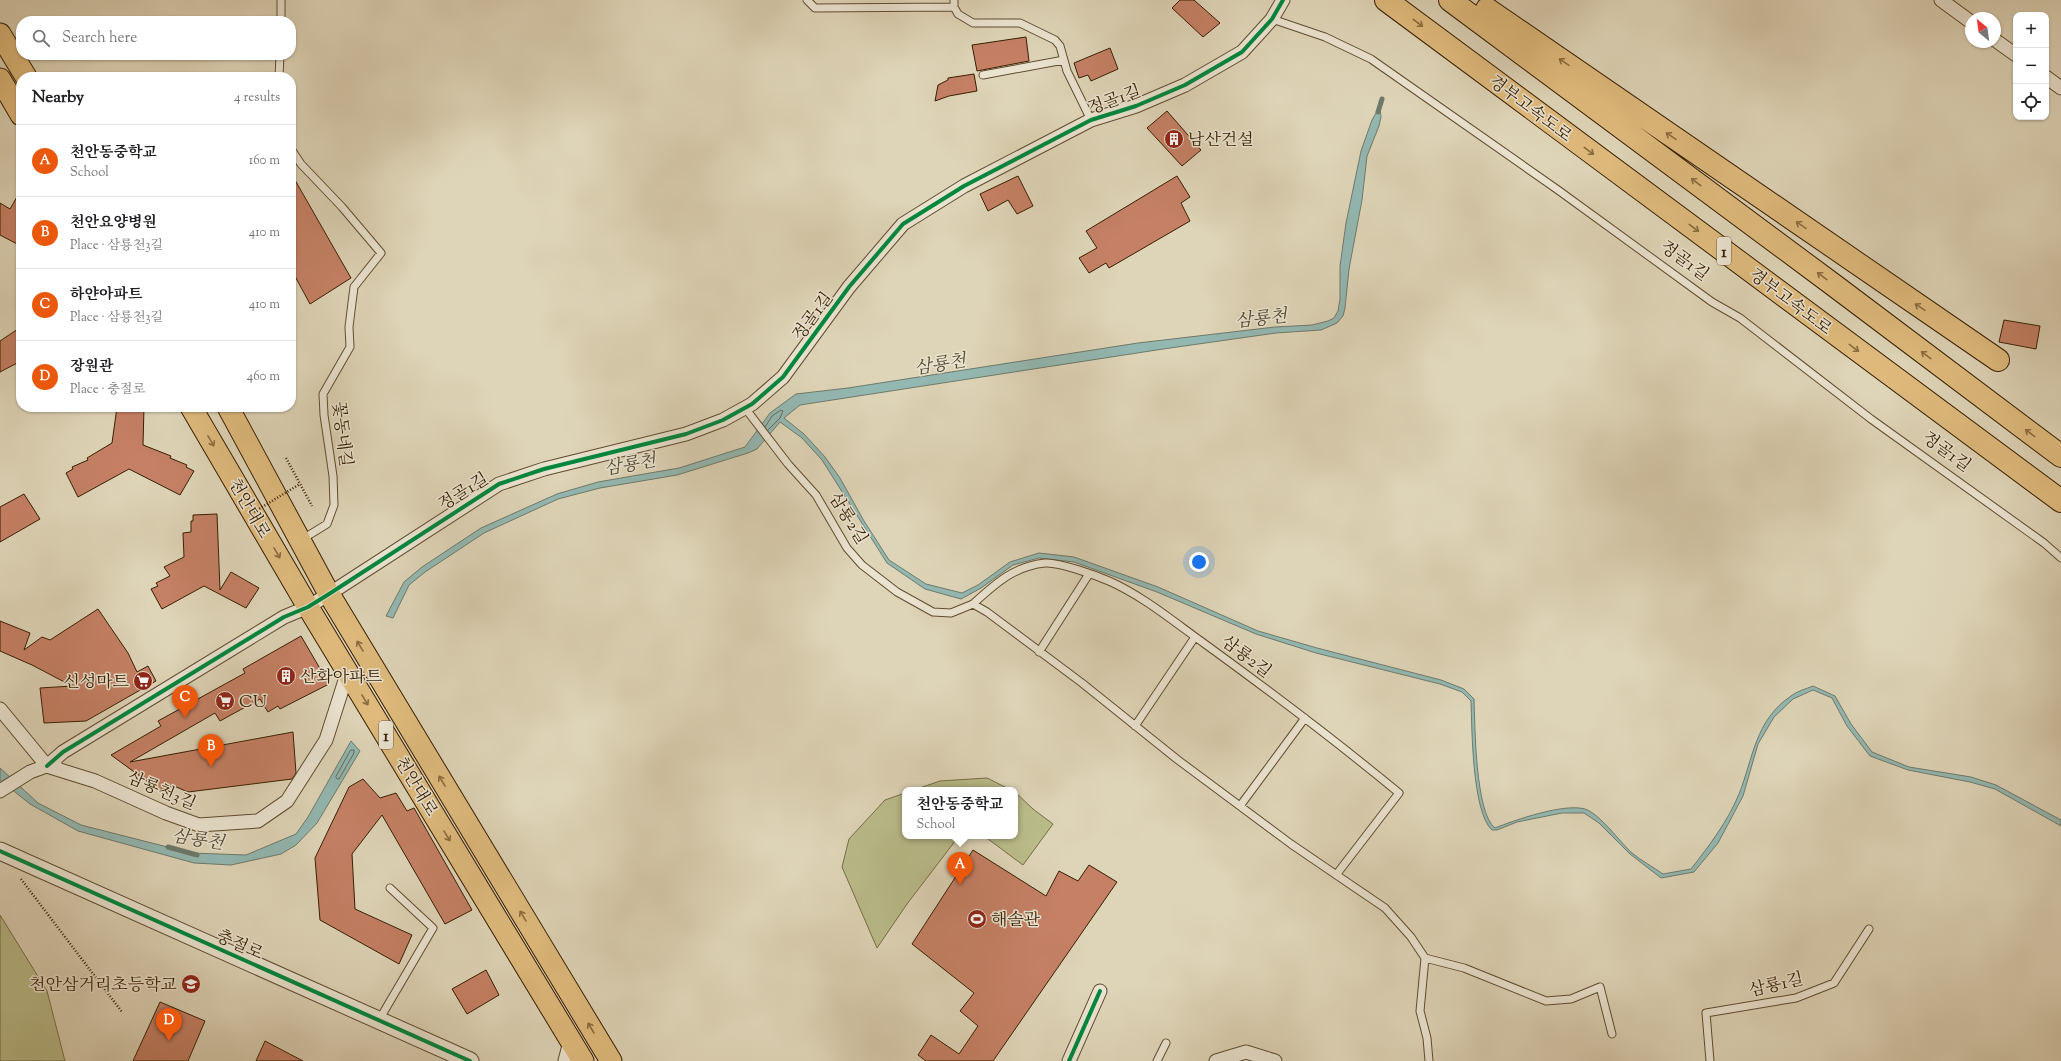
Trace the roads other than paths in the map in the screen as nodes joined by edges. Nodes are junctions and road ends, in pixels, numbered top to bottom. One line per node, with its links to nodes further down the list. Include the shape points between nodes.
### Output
1 (281, 0): 9 (lane)
2 (807, 0): 8 (lane, 정골1길, via 815,8)
3 (1283, 0): 11 (street, 정골1길)
4 (1386, 0): 31 (highway, 경부고속도로 / 1, one-way to 31)
5 (1450, 0): 30 (highway, 1, one-way to 5)
6 (1474, 0): 26 (highway, one-way to 6)
7 (1941, 0): 10 (street)
8 (954, 4): 16 (lane, 정골1길, via 958,14 973,23 1020,23 1044,33 1056,40)
9 (281, 16)
10 (1965, 18)
11 (1272, 19): 24 (street, 정골1길, via 1242,52 1185,85 1136,106); 33 (lane, 정골1길, via 1325,37 1371,59 1712,302 1740,318 1871,419 2044,543)
12 (0, 34): 17 (main road)
13 (2001, 44): 14 (street)
14 (2013, 53)
15 (280, 60): 18 (lane)
16 (1064, 60): 19 (lane); 24 (lane, 정골1길)
17 (23, 72)
18 (279, 72)
19 (983, 76)
20 (0, 79): 23 (main road)
21 (2049, 79): 22 (street)
22 (2061, 88)
23 (16, 106)
24 (1091, 120): 27 (street, 정골1길, via 964,186 903,224 849,287 784,377)
25 (296, 156): 32 (lane, 꽃동네길, via 381,253 354,288 349,327 350,347 323,394 334,504 327,524)
26 (1998, 360)
27 (746, 408): 35 (street, 정골1길, via 686,434 544,469 499,484); 36 (lane, 삼룡2길, via 788,464 816,495 847,548 862,565 897,592 933,612 951,613)
28 (194, 412): 37 (main road, 천안대로 / 1, one-way to 37)
29 (231, 412): 32 (main road, 천안대로 / 1)
30 (2061, 456)
31 (2061, 501)
32 (300, 542): 35 (main road, 천안대로 / 1)
33 (2061, 558)
34 (1089, 574): 36 (lane, 삼룡2길, via 1047,563 1022,567 997,583); 38 (lane, 삼룡2길, via 1109,581 1149,604); 39 (lane)
35 (329, 594): 37 (street, 정골1길); 59 (main road, 천안대로 / 1, one-way to 35)
36 (973, 604): 39 (lane)
37 (308, 607): 40 (main road, 천안대로 / 1); 44 (street, 정골1길, via 290,622 172,695 69,756)
38 (1195, 637): 42 (lane, 삼룡2길); 43 (lane)
39 (1039, 652): 43 (lane)
40 (348, 672): 44 (street, 삼룡천3길, via 326,740 287,801 258,821 199,825 95,781); 56 (main road, 천안대로 / 1, one-way to 56)
41 (0, 709): 44 (street)
42 (1305, 718): 46 (lane); 48 (lane, 삼룡2길, via 1399,793)
43 (1135, 726): 46 (lane)
44 (47, 766): 45 (street, 정골1길, via 30,772)
45 (0, 791)
46 (1240, 806): 48 (lane)
47 (0, 851): 53 (street, 충절로)
48 (1336, 875): 51 (lane, via 1385,908 1411,937)
49 (390, 888): 53 (lane, via 433,928)
50 (1869, 929): 65 (lane, 삼룡1길, via 1834,983 1796,998 1706,1013)
51 (1425, 958): 54 (lane, via 1464,968 1546,1001 1571,999 1600,987); 64 (lane, via 1420,1011 1427,1038)
52 (1100, 991): 60 (street)
53 (378, 1020): 57 (street, 충절로)
54 (1612, 1034)
55 (1166, 1043): 61 (lane)
56 (570, 1052): 58 (main road, 천안대로 / 1)
57 (470, 1061)
58 (583, 1061)
59 (611, 1061)
60 (1069, 1061)
61 (1156, 1061)
62 (1216, 1061): 63 (street, via 1246,1052)
63 (1275, 1061)
64 (1429, 1061)
65 (1710, 1061)

